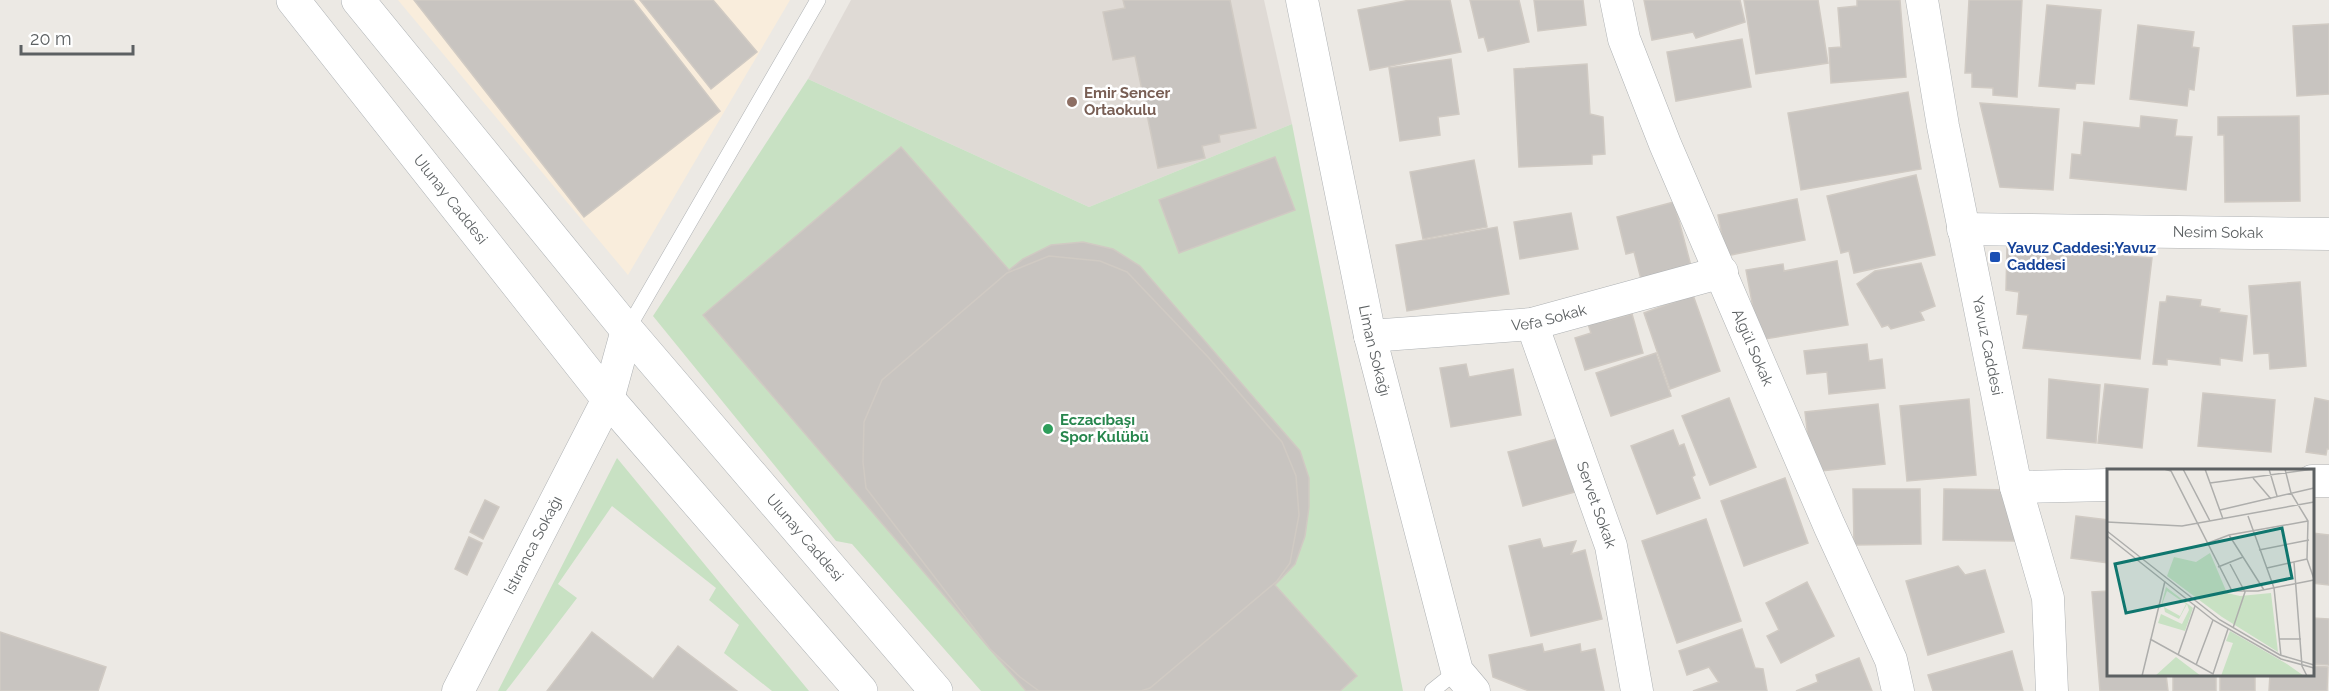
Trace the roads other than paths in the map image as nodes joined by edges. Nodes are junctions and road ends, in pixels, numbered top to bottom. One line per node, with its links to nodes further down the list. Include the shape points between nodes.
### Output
1 (293, 0): 13 (street, Ulunay Caddesi)
2 (358, 0): 11 (street, Ulunay Caddesi)
3 (818, 0): 11 (lane)
4 (1302, 0): 12 (street, Liman Sokağı)
5 (1616, 0): 9 (street, Algül Sokak, via 1636,71)
6 (1922, 0): 7 (street, Yavuz Caddesi)
7 (1963, 229): 8 (street, Nesim Sokak); 15 (street, Yavuz Caddesi)
8 (2329, 234)
9 (1722, 272): 10 (street, Vefa Sokak); 22 (street, Algül Sokak, via 1891,660)
10 (1532, 324): 12 (street, Vefa Sokak); 21 (street, Servet Sokak, via 1611,546)
11 (627, 330): 13 (street); 19 (street, Ulunay Caddesi)
12 (1370, 336): 16 (street, Liman Sokağı)
13 (608, 399): 17 (street, Istıranca Sokağı); 18 (street, Ulunay Caddesi)
14 (2107, 485): 15 (street)
15 (2016, 487): 23 (street, Yavuz Caddesi, via 2048,598)
16 (1466, 681): 20 (lane)
17 (458, 691)
18 (861, 691)
19 (936, 691)
20 (1432, 691)
21 (1637, 691)
22 (1898, 691)
23 (2052, 691)

